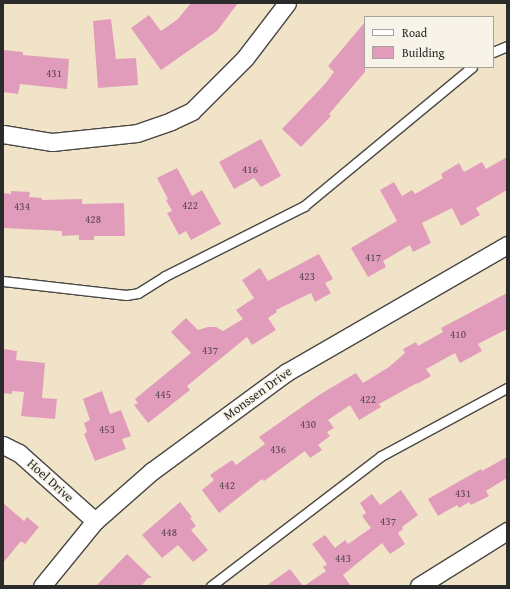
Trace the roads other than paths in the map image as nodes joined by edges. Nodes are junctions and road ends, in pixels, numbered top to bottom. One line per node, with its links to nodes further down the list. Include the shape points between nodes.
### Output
1 (287, 3): 5 (street, via 245,58 192,111 171,121 137,133 52,142)
2 (507, 46): 3 (lane)
3 (494, 52)
4 (471, 68): 7 (lane, via 304,206 165,276 138,293 126,295)
5 (3, 134)
6 (507, 245): 10 (street, Monssen Drive, via 287,372 152,471)
7 (3, 282)
8 (507, 388): 13 (lane, via 381,456)
9 (3, 445): 10 (street, Hoel Drive, via 19,453)
10 (95, 521): 12 (street, Monssen Drive)
11 (507, 531): 14 (street)
12 (42, 586)
13 (211, 586)
14 (419, 586)

